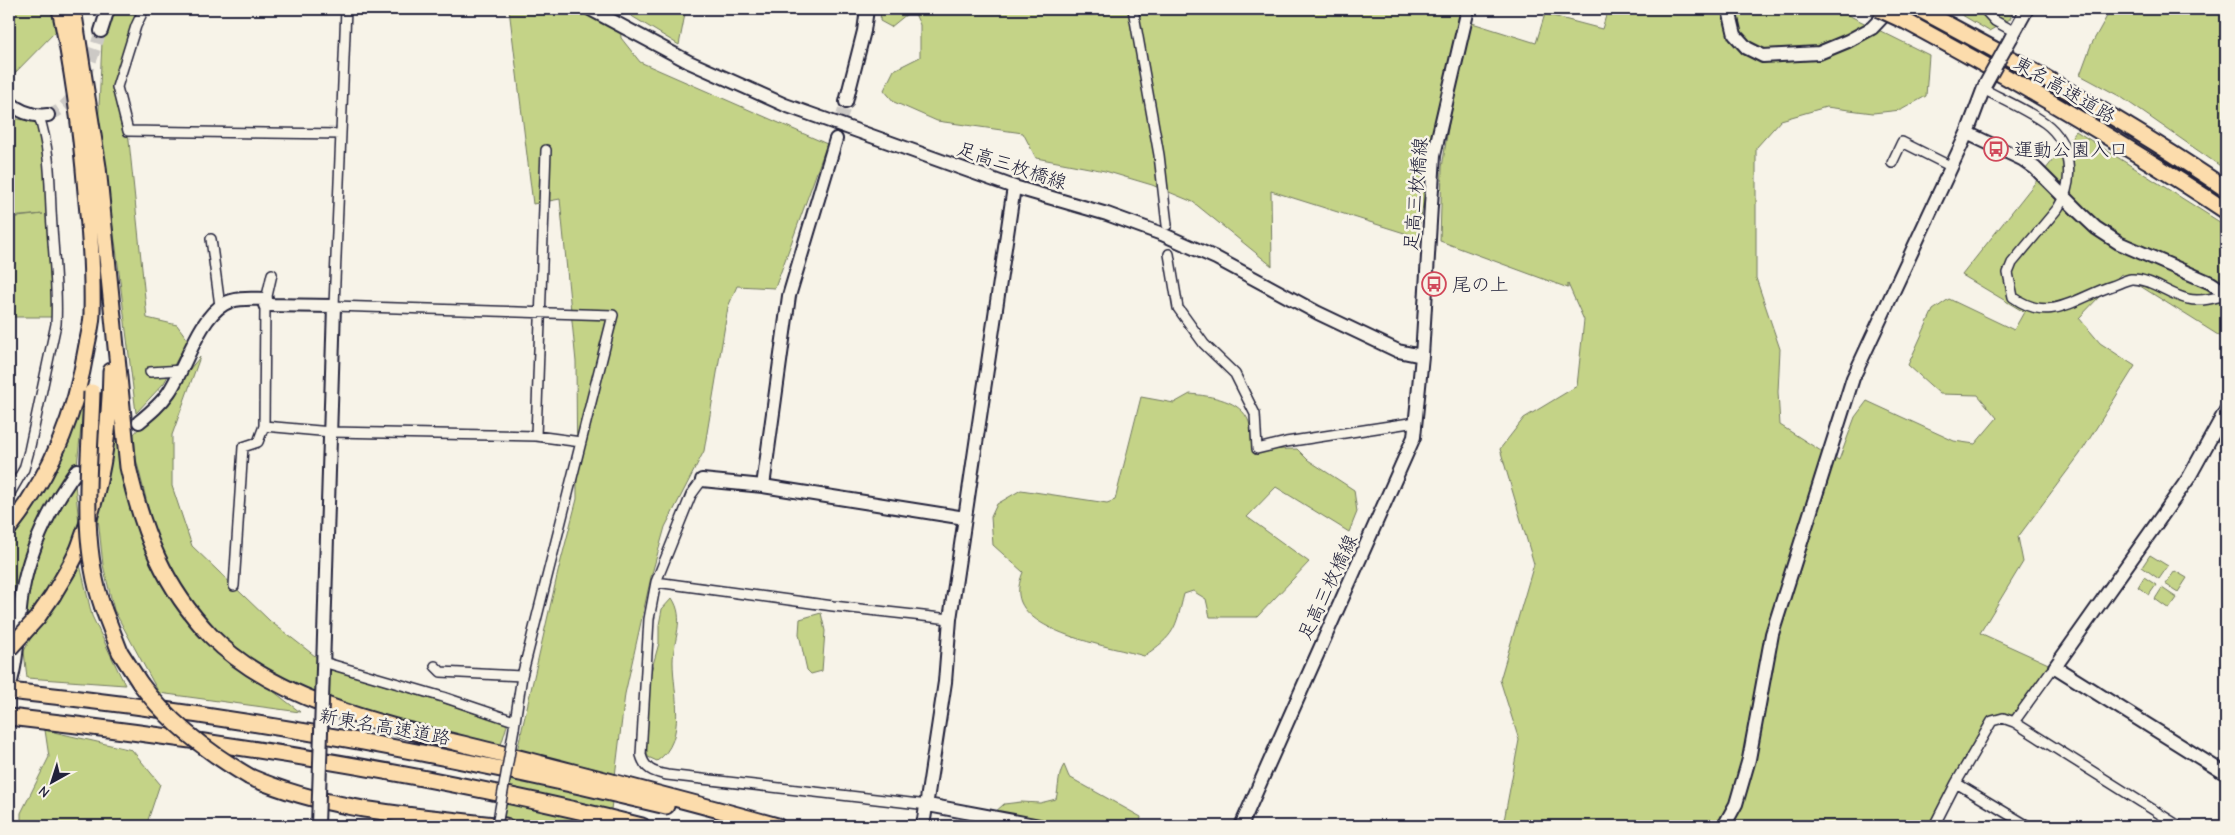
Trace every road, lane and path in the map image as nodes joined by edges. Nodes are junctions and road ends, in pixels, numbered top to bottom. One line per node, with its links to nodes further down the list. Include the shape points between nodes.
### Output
1 (60, 9): 45 (highway, via 75,96 90,237 92,315)
2 (73, 9): 40 (highway, via 98,167)
3 (108, 9): 16 (street)
4 (144, 9): 23 (street, via 117,87 128,130)
5 (346, 9): 23 (street)
6 (590, 9): 28 (street, 足高三枚橋線, via 689,62 785,105)
7 (867, 9): 20 (street)
8 (1133, 9): 32 (street, via 1159,155)
9 (1468, 9): 42 (street, 足高三枚橋線, via 1434,155)
10 (1732, 9): 12 (street, via 1730,14 1735,35 1747,48 1763,56 1818,53 1872,28)
11 (1879, 9): 31 (highway, 東名高速道路, bridge, via 2042,98 2186,184)
12 (1890, 9)
13 (1919, 9): 29 (highway, 東名高速道路, via 2116,119)
14 (1984, 9): 17 (street)
15 (2027, 9): 17 (street)
16 (101, 30)
17 (2013, 35): 18 (street, bridge)
18 (1984, 87): 22 (street); 30 (street, via 2046,124 2056,134 2067,158 2070,176)
19 (9, 102): 21 (street, via 18,110)
20 (846, 102)
21 (44, 115): 56 (street, via 50,156 56,324 29,452 24,469)
22 (1967, 133): 27 (street); 30 (street, via 2022,159)
23 (341, 134): 39 (street)
24 (836, 139): 55 (street, via 789,296)
25 (546, 150): 41 (street)
26 (1892, 163): 27 (street, via 1902,142)
27 (1952, 167): 83 (street, via 1853,378 1772,634 1749,759 1736,804)
28 (1014, 187): 42 (street, 足高三枚橋線, via 1162,234 1398,351); 57 (street)
29 (2226, 189)
30 (2065, 198): 36 (street, via 2096,228 2119,243 2211,283); 36 (street, via 2047,224 2018,254 2008,273 2014,296 2027,307 2042,310 2061,307 2092,292 2130,280 2152,284 2190,300)
31 (2226, 212)
32 (1167, 225)
33 (211, 239): 38 (street)
34 (1169, 254): 48 (street, via 1178,308 1191,329 1235,374 1255,414 1257,449)
35 (272, 274): 37 (street)
36 (2226, 294)
37 (265, 305): 38 (street, via 266,300 245,299); 39 (street); 49 (street)
38 (220, 306): 43 (street, via 205,324)
39 (334, 306): 41 (street); 50 (street)
40 (111, 310): 62 (highway, bridge, via 111,392 101,471 80,546 53,595); 79 (highway, via 128,467 147,538 174,589 212,637 231,653 256,672 336,709)
41 (540, 314): 51 (street); 52 (street, via 613,315)
42 (1422, 356): 48 (street, 足高三枚橋線)
43 (182, 370): 44 (street); 47 (street, via 169,392)
44 (150, 372)
45 (86, 391): 58 (highway, via 49,465); 76 (highway, bridge, via 88,519 95,580 120,652 150,697 194,740 220,760 280,790 343,806)
46 (2226, 410): 65 (street, via 2188,479)
47 (139, 422)
48 (1416, 422): 82 (street, 足高三枚橋線, via 1406,458)
49 (264, 426): 50 (street); 60 (street, via 258,442 243,447)
50 (331, 432): 51 (street); 63 (street)
51 (536, 436): 52 (street)
52 (581, 442): 66 (street)
53 (76, 470): 67 (street, via 54,504 27,569)
54 (702, 480): 55 (street); 59 (street, via 691,495)
55 (763, 486): 57 (street)
56 (9, 495)
57 (965, 518): 61 (street)
58 (9, 528)
59 (656, 582): 61 (street); 73 (street, via 648,619 641,754 644,764 652,772)
60 (234, 586)
61 (950, 619): 73 (street)
62 (9, 649)
63 (323, 666): 70 (street, via 443,697); 74 (street, bridge)
64 (435, 666): 66 (street, via 441,672)
65 (2056, 668): 69 (street); 71 (street)
66 (522, 676): 70 (street)
67 (9, 689): 78 (highway, 新東名高速道路, via 404,748)
68 (9, 717): 77 (highway, via 233,746 422,778)
69 (2014, 722): 72 (street, via 2003,718 1992,721); 86 (street)
70 (514, 725): 75 (street, bridge)
71 (2226, 774)
72 (1956, 783): 84 (street); 85 (street)
73 (928, 805): 80 (street); 81 (street)
74 (318, 826)
75 (498, 826)
76 (505, 826)
77 (642, 826)
78 (750, 826)
79 (777, 826)
80 (923, 826)
81 (1040, 826)
82 (1241, 826)
83 (1724, 826)
84 (1934, 826)
85 (2028, 826)
86 (2178, 826)

